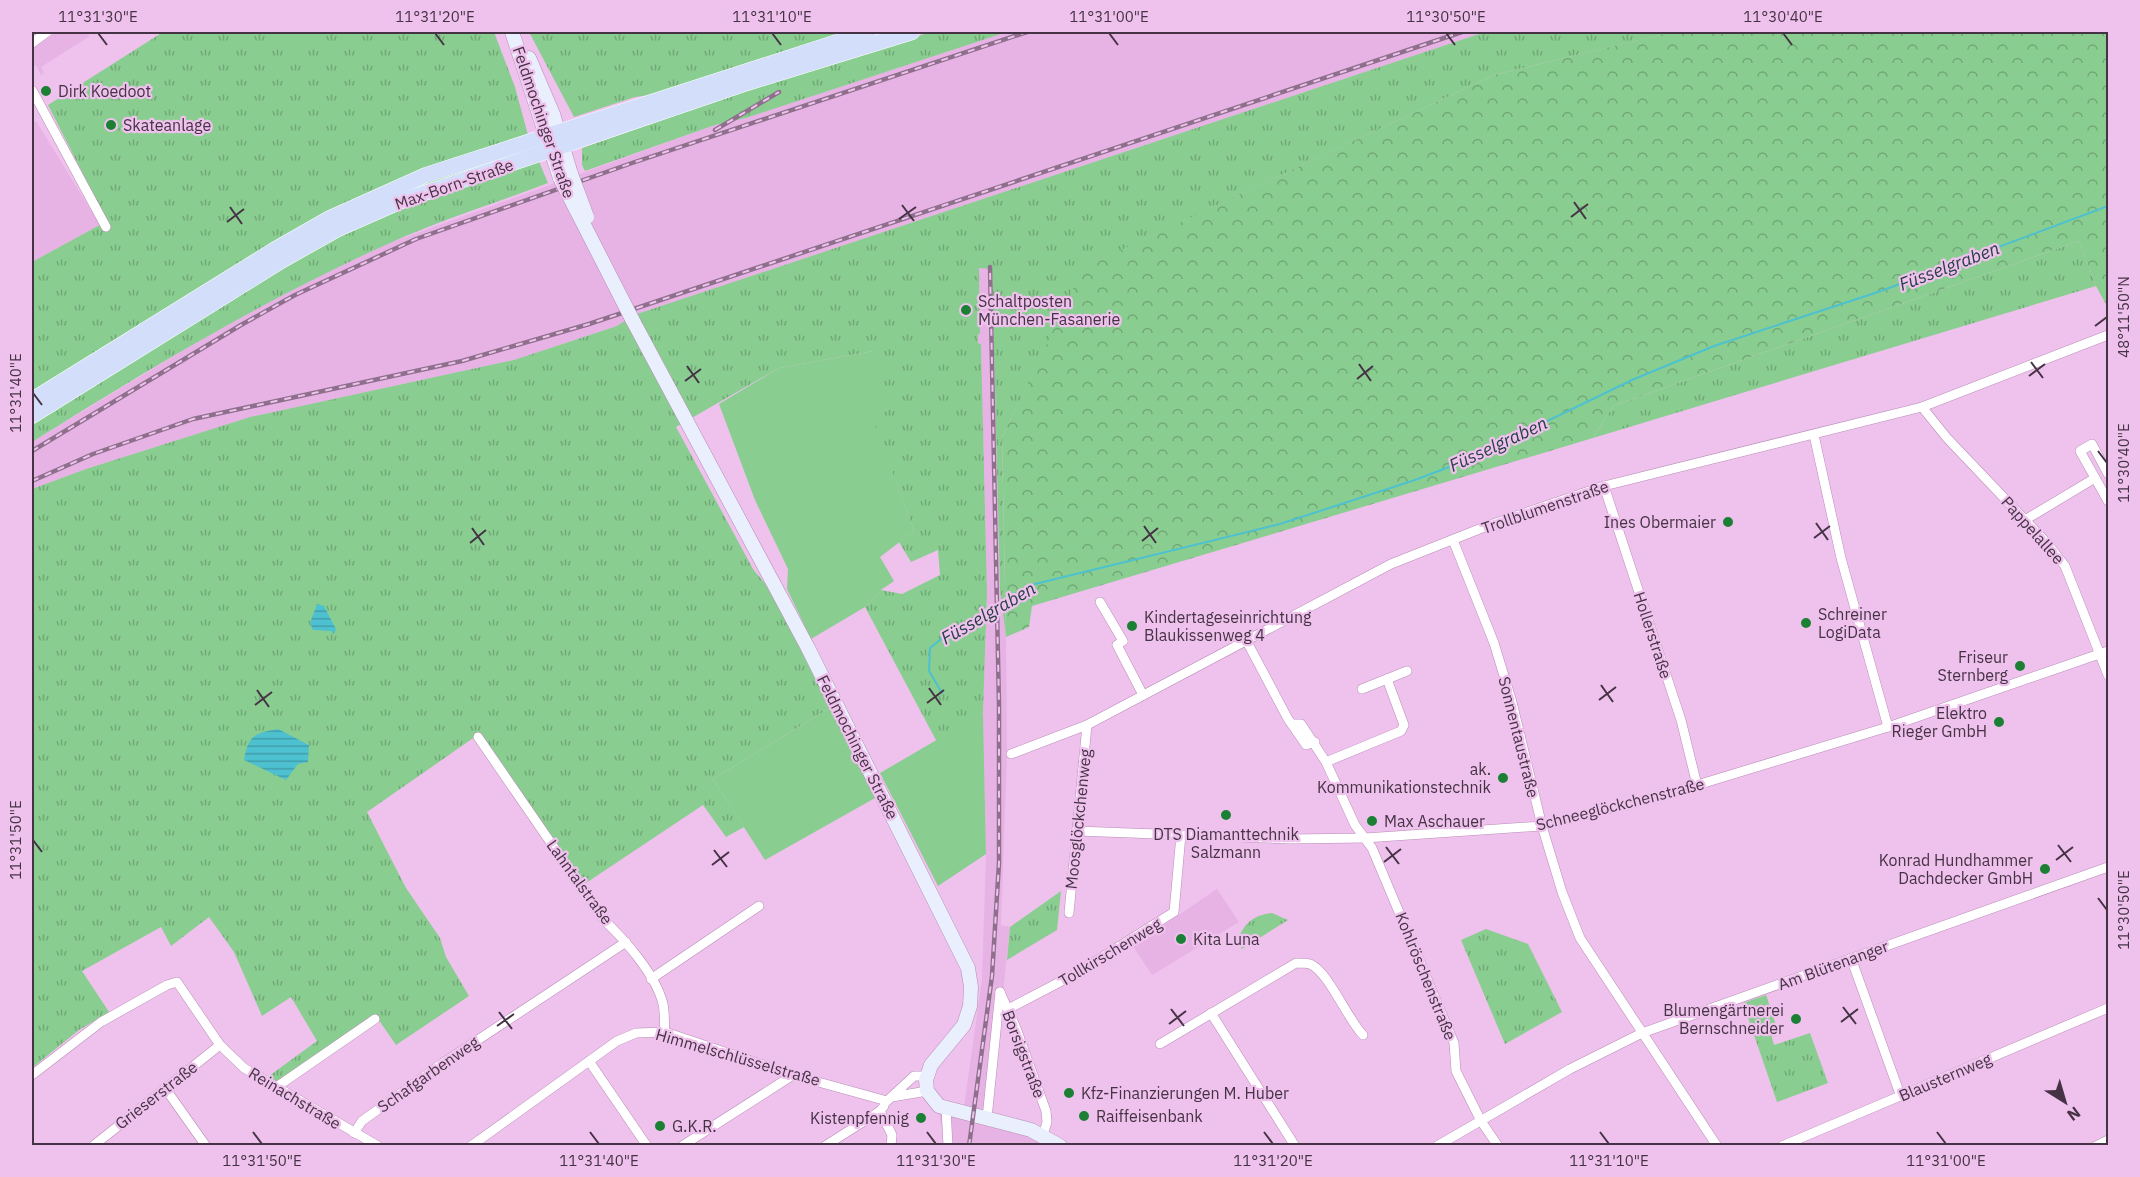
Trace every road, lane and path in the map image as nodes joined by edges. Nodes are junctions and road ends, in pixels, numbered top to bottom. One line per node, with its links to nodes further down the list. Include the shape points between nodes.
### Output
1 (47, 32): 5 (street)
2 (513, 32): 8 (main road, Feldmochinger Straße)
3 (868, 32): 8 (main road, Max-Born-Straße)
4 (912, 32): 9 (main road, Max-Born-Straße, via 747,83)
5 (32, 43)
6 (32, 90): 7 (street)
7 (35, 107): 10 (street)
8 (552, 133): 9 (main road, Feldmochinger Straße); 12 (main road, Max-Born-Straße, via 426,176 330,218)
9 (557, 149): 14 (main road, Max-Born-Straße, via 404,200 336,230); 58 (main road, Feldmochinger Straße, bridge, via 610,276 808,648 968,968 970,1006 964,1025 932,1063)
10 (106, 227)
11 (2109, 335): 13 (street, Trollblumenstraße)
12 (32, 400)
13 (1922, 406): 15 (street, Trollblumenstraße); 20 (street, Pappelallee)
14 (32, 416)
15 (1814, 435): 18 (street, Trollblumenstraße); 31 (street, via 1841,558)
16 (2109, 474): 17 (street, via 2092,444 2080,451)
17 (2095, 478): 19 (street); 20 (street)
18 (1604, 486): 21 (street, Trollblumenstraße); 35 (street, Hollerstraße, via 1681,720)
19 (2109, 501)
20 (2025, 520): 24 (street, Pappelallee, via 2065,566)
21 (1453, 540): 23 (street, Trollblumenstraße, via 1391,564); 36 (street, Sonnentaustraße, via 1494,643)
22 (1100, 602): 29 (street, via 1123,641 1117,645)
23 (1246, 640): 29 (street, Trollblumenstraße); 34 (street, Kohlröschenstraße, via 1292,724 1301,724)
24 (2105, 652): 26 (street, Pappelallee); 31 (street, Schneeglöckchenstraße)
25 (1407, 671): 27 (street)
26 (2109, 675)
27 (1387, 679): 28 (street); 34 (street, via 1404,725 1401,731)
28 (1362, 689)
29 (1143, 695): 30 (street, Trollblumenstraße)
30 (1088, 725): 33 (street, Trollblumenstraße); 37 (street, Moosglöckchenweg)
31 (1888, 727): 35 (street, Schneeglöckchenstraße)
32 (478, 737): 43 (street, Lahntalstraße, via 604,920)
33 (1011, 754)
34 (1326, 762): 39 (street, Kohlröschenstraße)
35 (1697, 785): 36 (street, Schneeglöckchenstraße)
36 (1542, 826): 39 (street, Schneeglöckchenstraße); 51 (street, Sonnentaustraße, via 1580,939)
37 (1076, 831): 38 (street, Schneeglöckchenstraße); 42 (street, Moosglöckchenweg)
38 (1181, 835): 39 (street, Schneeglöckchenstraße); 47 (street, Tollkirschenweg, via 1174,912 1075,974)
39 (1365, 838): 67 (street, Kohlröschenstraße, via 1428,979 1454,1043 1456,1071)
40 (2109, 867): 44 (street, Am Blütenanger)
41 (759, 906): 45 (street)
42 (1068, 913)
43 (626, 942): 45 (street, Lahntalstraße); 68 (street, Schafgarbenweg, via 443,1063 362,1121)
44 (1851, 958): 51 (street, Am Blütenanger); 62 (street)
45 (651, 979): 50 (street, Lahntalstraße, via 664,1006)
46 (2109, 1008): 62 (street, Blausternweg)
47 (1008, 1009): 66 (street, Borsigstraße, via 1000,992); 69 (street, Borsigstraße, via 1047,1116)
48 (1210, 1013): 52 (street, via 1296,963 1311,964); 53 (street); 81 (street)
49 (375, 1019): 60 (street)
50 (665, 1032): 55 (street, Himmelschlüsselstraße, via 636,1033); 57 (street, Himmelschlüsselstraße)
51 (1642, 1033): 67 (street, Am Blütenanger); 84 (street, Sonnentaustraße)
52 (1363, 1035)
53 (1160, 1044)
54 (220, 1045): 56 (street, Reinachstraße, via 177,982 101,1022); 59 (street, Grieserstraße); 60 (street, Reinachstraße, via 244,1068)
55 (589, 1061): 74 (street, Himmelschlüsselstraße); 75 (street)
56 (32, 1075)
57 (793, 1075): 63 (street, Himmelschlüsselstraße); 76 (street)
58 (927, 1076): 61 (main road); 63 (street, via 914,1076)
59 (165, 1088): 71 (street, Grieserstraße); 72 (street)
60 (275, 1088): 68 (street, Reinachstraße)
61 (927, 1091): 63 (street); 64 (main road)
62 (1901, 1096): 85 (street, Blausternweg)
63 (890, 1099): 65 (street)
64 (946, 1108): 66 (main road); 79 (street)
65 (880, 1111): 77 (street); 78 (street, via 892,1135)
66 (987, 1118): 69 (main road)
67 (1481, 1121): 82 (street, Am Blütenanger); 83 (street, Kohlröschenstraße)
68 (354, 1132): 73 (street, Reinachstraße)
69 (1043, 1135): 80 (main road)
70 (2109, 1140): 86 (street)
71 (99, 1144)
72 (206, 1146)
73 (378, 1146)
74 (471, 1146)
75 (647, 1146)
76 (682, 1146)
77 (825, 1146)
78 (891, 1146)
79 (948, 1146)
80 (1060, 1146)
81 (1295, 1146)
82 (1437, 1146)
83 (1498, 1146)
84 (1717, 1146)
85 (1782, 1146)
86 (2096, 1146)

